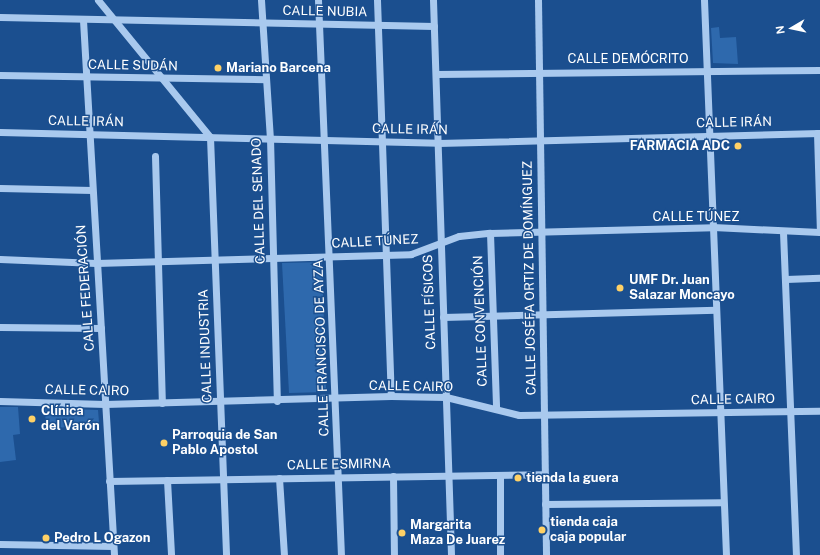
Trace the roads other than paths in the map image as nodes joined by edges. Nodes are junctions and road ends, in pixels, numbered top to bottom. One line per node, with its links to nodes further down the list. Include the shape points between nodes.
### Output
1 (98, 0): 10 (street)
2 (261, 0): 11 (street, CALLE DEL SENADO)
3 (318, 0): 12 (street, CALLE FRANCISCO DE AYZA)
4 (376, 0): 13 (street)
5 (433, 0): 14 (street, CALLE FÍSICOS)
6 (538, 0): 16 (street, CALLE JOSÉFA ORTIZ DE DOMÍNGUEZ)
7 (704, 0): 17 (street)
8 (0, 17): 9 (street, CALLE NUBIA)
9 (82, 20): 10 (street, CALLE NUBIA); 20 (street, CALLE FEDERACIÓN)
10 (114, 20): 11 (street, CALLE NUBIA); 21 (street)
11 (262, 23): 12 (street, CALLE NUBIA); 22 (street, CALLE DEL SENADO)
12 (320, 24): 13 (street, CALLE NUBIA); 29 (street, CALLE FRANCISCO DE AYZA)
13 (378, 25): 14 (street, CALLE NUBIA); 30 (street)
14 (434, 26): 18 (street, CALLE FÍSICOS)
15 (820, 70): 17 (street, CALLE DEMÓCRITO)
16 (539, 71): 17 (street, CALLE DEMÓCRITO); 18 (street, CALLE DEMÓCRITO); 31 (street, CALLE JOSÉFA ORTIZ DE DOMÍNGUEZ)
17 (707, 71): 26 (street)
18 (436, 74): 32 (street, CALLE FÍSICOS)
19 (0, 75): 20 (street, CALLE SUDÁN)
20 (85, 77): 21 (street, CALLE SUDÁN); 25 (street, CALLE FEDERACIÓN)
21 (162, 78): 22 (street, CALLE SUDÁN); 27 (street)
22 (266, 79): 28 (street, CALLE DEL SENADO)
23 (0, 132): 25 (street, CALLE IRÁN)
24 (818, 133): 26 (street, CALLE IRÁN); 39 (street)
25 (88, 134): 27 (street, CALLE IRÁN); 35 (street, CALLE FEDERACIÓN)
26 (710, 135): 31 (street, CALLE IRÁN); 36 (street)
27 (210, 137): 28 (street, CALLE IRÁN); 46 (street, CALLE INDUSTRIA)
28 (270, 138): 29 (street, CALLE IRÁN); 45 (street, CALLE DEL SENADO)
29 (326, 140): 30 (street, CALLE IRÁN); 43 (street, CALLE FRANCISCO DE AYZA)
30 (382, 141): 32 (street, CALLE IRÁN); 42 (street)
31 (540, 141): 32 (street, CALLE IRÁN); 37 (street, CALLE JOSÉFA ORTIZ DE DOMÍNGUEZ)
32 (438, 143): 41 (street, CALLE FÍSICOS)
33 (155, 156): 47 (street)
34 (0, 188): 35 (street)
35 (92, 190): 48 (street, CALLE FEDERACIÓN)
36 (713, 227): 37 (street, CALLE TÚNEZ); 38 (street, CALLE TÚNEZ); 51 (street)
37 (541, 232): 40 (street, CALLE TÚNEZ); 52 (street, CALLE JOSÉFA ORTIZ DE DOMÍNGUEZ)
38 (783, 232): 39 (street, CALLE TÚNEZ); 50 (street)
39 (820, 232)
40 (490, 233): 41 (street, CALLE TÚNEZ, via 459,236); 53 (street, CALLE CONVENCIÓN)
41 (440, 244): 42 (street, CALLE TÚNEZ, via 419,253); 54 (street, CALLE FÍSICOS)
42 (385, 255): 43 (street, CALLE TÚNEZ); 57 (street)
43 (330, 256): 45 (street, CALLE TÚNEZ); 59 (street, CALLE FRANCISCO DE AYZA)
44 (0, 258): 48 (street, CALLE TÚNEZ)
45 (272, 258): 46 (street, CALLE TÚNEZ); 61 (street, CALLE DEL SENADO)
46 (215, 260): 47 (street, CALLE TÚNEZ); 62 (street, CALLE INDUSTRIA)
47 (158, 261): 48 (street, CALLE TÚNEZ); 63 (street)
48 (96, 263): 56 (street, CALLE FEDERACIÓN)
49 (820, 278): 50 (street)
50 (786, 279): 67 (street)
51 (716, 310): 52 (street); 68 (street)
52 (543, 314): 53 (street); 69 (street, CALLE JOSÉFA ORTIZ DE DOMÍNGUEZ)
53 (493, 316): 54 (street); 65 (street, CALLE CONVENCIÓN)
54 (443, 317): 58 (street, CALLE FÍSICOS)
55 (0, 327): 56 (street)
56 (101, 328): 64 (street, CALLE FEDERACIÓN)
57 (391, 396): 58 (street, CALLE CAIRO); 59 (street, CALLE CAIRO)
58 (446, 397): 65 (street, CALLE CAIRO); 73 (street, CALLE FÍSICOS)
59 (335, 399): 61 (street, CALLE CAIRO); 74 (street, CALLE FRANCISCO DE AYZA)
60 (0, 401): 64 (street, CALLE CAIRO)
61 (277, 401): 62 (street, CALLE CAIRO)
62 (220, 402): 63 (street, CALLE CAIRO); 76 (street, CALLE INDUSTRIA)
63 (162, 403): 64 (street, CALLE CAIRO)
64 (105, 404): 78 (street, CALLE FEDERACIÓN)
65 (496, 409): 69 (street, CALLE CAIRO)
66 (820, 411): 67 (street, CALLE CAIRO)
67 (792, 412): 68 (street, CALLE CAIRO); 93 (street)
68 (720, 413): 69 (street, CALLE CAIRO); 79 (street)
69 (544, 415): 70 (street, CALLE JOSÉFA ORTIZ DE DOMÍNGUEZ)
70 (545, 474): 71 (street, CALLE ESMIRNA); 80 (street, CALLE JOSÉFA ORTIZ DE DOMÍNGUEZ)
71 (500, 475): 73 (street, CALLE ESMIRNA); 90 (street)
72 (393, 476): 73 (street, CALLE ESMIRNA); 74 (street, CALLE ESMIRNA); 88 (street)
73 (448, 476): 89 (street, CALLE FÍSICOS)
74 (338, 477): 75 (street, CALLE ESMIRNA); 87 (street, CALLE FRANCISCO DE AYZA)
75 (279, 478): 76 (street, CALLE ESMIRNA); 86 (street)
76 (223, 479): 77 (street, CALLE ESMIRNA); 85 (street, CALLE INDUSTRIA)
77 (167, 480): 78 (street, CALLE ESMIRNA); 84 (street)
78 (109, 481): 82 (street, CALLE FEDERACIÓN)
79 (723, 502): 80 (street); 92 (street)
80 (545, 504): 91 (street, CALLE JOSÉFA ORTIZ DE DOMÍNGUEZ)
81 (0, 544): 82 (street)
82 (113, 546): 83 (street, CALLE FEDERACIÓN)
83 (114, 555)
84 (171, 555)
85 (226, 555)
86 (284, 555)
87 (341, 555)
88 (394, 555)
89 (451, 555)
90 (500, 555)
91 (546, 555)
92 (726, 555)
93 (796, 555)

